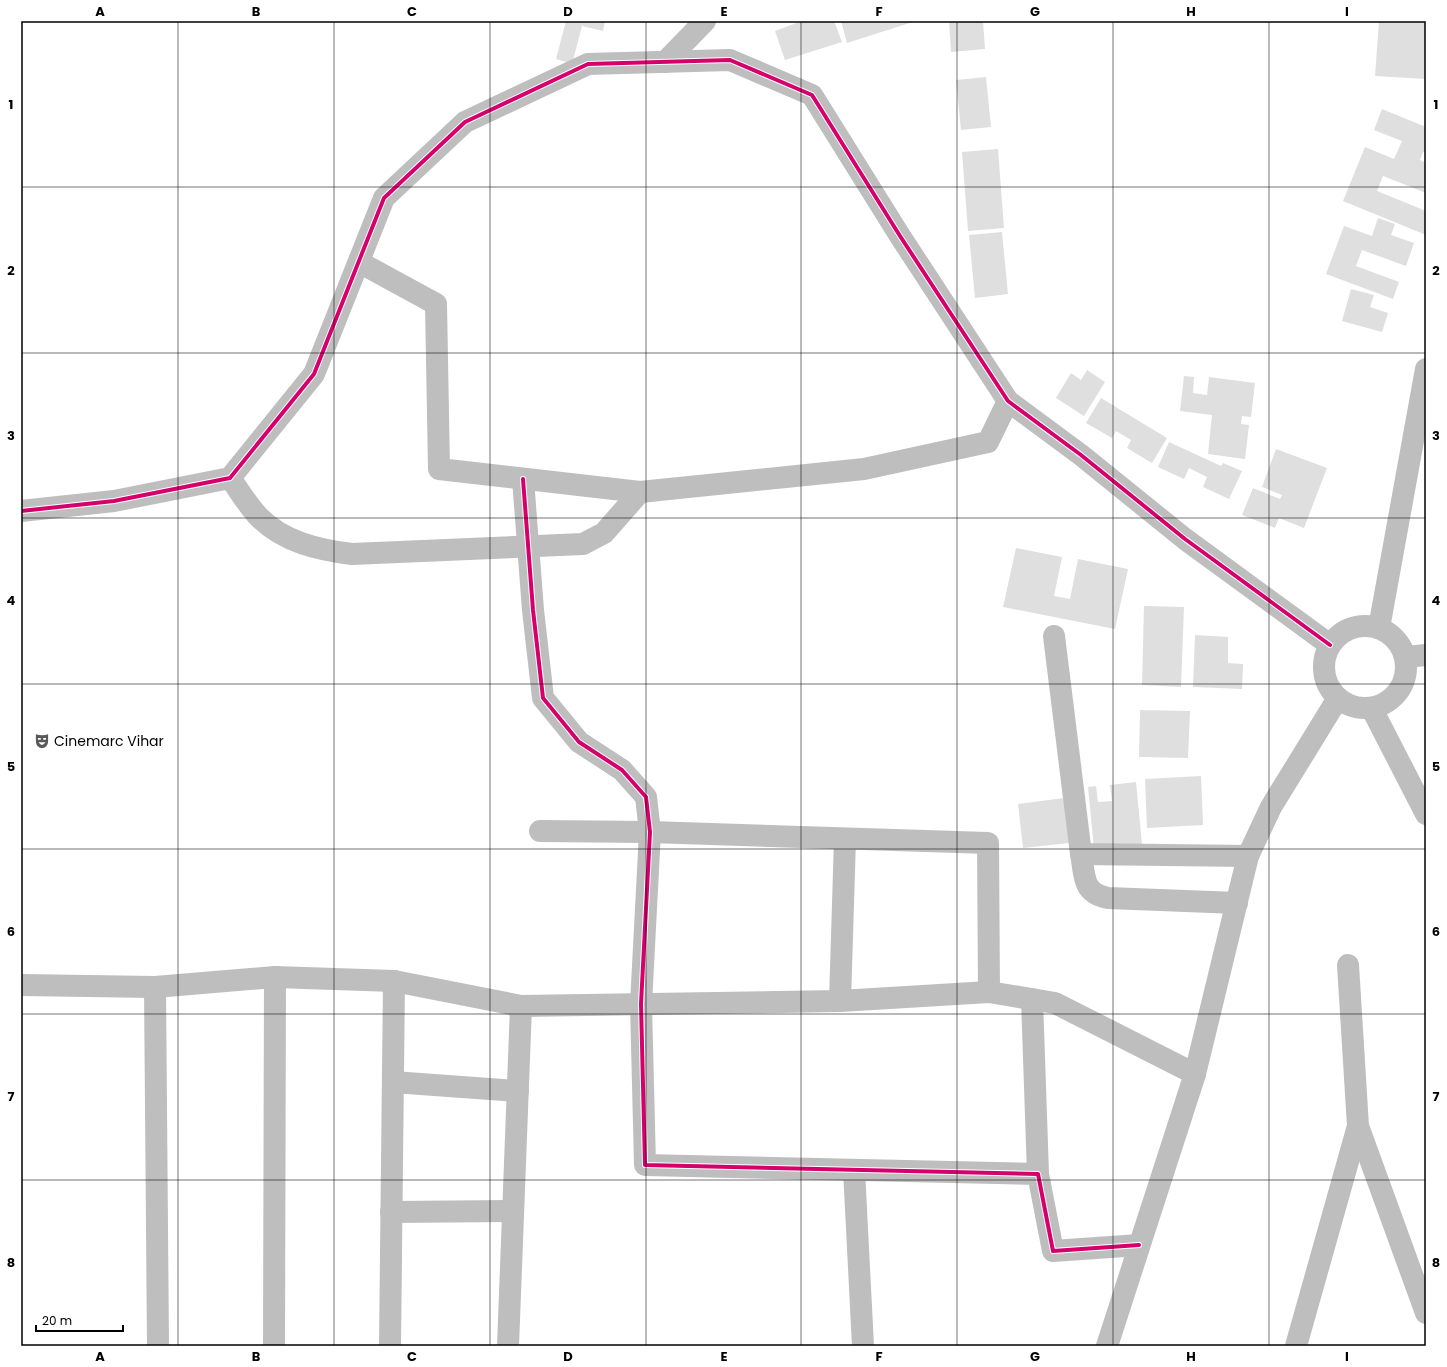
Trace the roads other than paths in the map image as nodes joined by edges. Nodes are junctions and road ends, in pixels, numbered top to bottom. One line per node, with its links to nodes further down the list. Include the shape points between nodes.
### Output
1 (705, 21): 2 (street)
2 (665, 62): 3 (street, via 588,64 465,122 384,198); 5 (street, via 730,60 812,95)
3 (359, 262): 6 (street, via 314,374); 7 (street, via 436,304 439,469)
4 (1426, 369): 11 (street)
5 (1008, 401): 8 (street, via 988,442 864,469); 13 (street, via 1081,455 1185,539)
6 (230, 478): 9 (street, via 114,501); 10 (street, via 260,518 291,538 323,551 352,554)
7 (523, 478): 8 (street); 10 (street)
8 (640, 492): 10 (street, via 604,534 583,544)
9 (21, 511)
10 (528, 546): 19 (street, via 543,698 579,742 622,770 646,797)
11 (1379, 628): 13 (street, via 1351,628 1339,635); 14 (street, via 1391,634)
12 (1054, 636): 21 (street)
13 (1330, 645): 15 (street, via 1324,657 1324,671 1327,684)
14 (1416, 656): 16 (street, via 1396,696 1385,704)
15 (1338, 698): 16 (street, via 1345,704 1358,708); 22 (street, via 1272,807)
16 (1372, 708): 17 (street)
17 (1425, 810)
18 (540, 831): 19 (street)
19 (650, 832): 20 (street); 32 (street)
20 (845, 839): 29 (street, via 988,843); 31 (street)
21 (1081, 854): 22 (street); 23 (street, via 1086,884 1097,896)
22 (1248, 856): 23 (street)
23 (1237, 903): 34 (street)
24 (1348, 965): 37 (street)
25 (275, 977): 26 (street); 28 (street); 45 (street)
26 (394, 981): 33 (street); 35 (street)
27 (21, 985): 28 (street)
28 (154, 987): 44 (street)
29 (989, 992): 30 (street); 31 (street)
30 (1032, 999): 34 (street, via 1055,1003); 39 (street)
31 (840, 1001): 32 (street)
32 (641, 1004): 33 (street); 38 (street, via 645,1165)
33 (521, 1006): 36 (street)
34 (1195, 1074): 42 (street)
35 (393, 1082): 36 (street); 41 (street)
36 (518, 1091): 40 (street)
37 (1358, 1126): 43 (street); 50 (street)
38 (854, 1170): 39 (street); 48 (street)
39 (1038, 1174): 42 (street, via 1052,1251)
40 (513, 1210): 41 (street); 47 (street)
41 (392, 1212): 46 (street)
42 (1139, 1245): 49 (street)
43 (1426, 1313)
44 (158, 1346)
45 (274, 1346)
46 (390, 1346)
47 (508, 1346)
48 (863, 1346)
49 (1107, 1346)
50 (1296, 1346)

